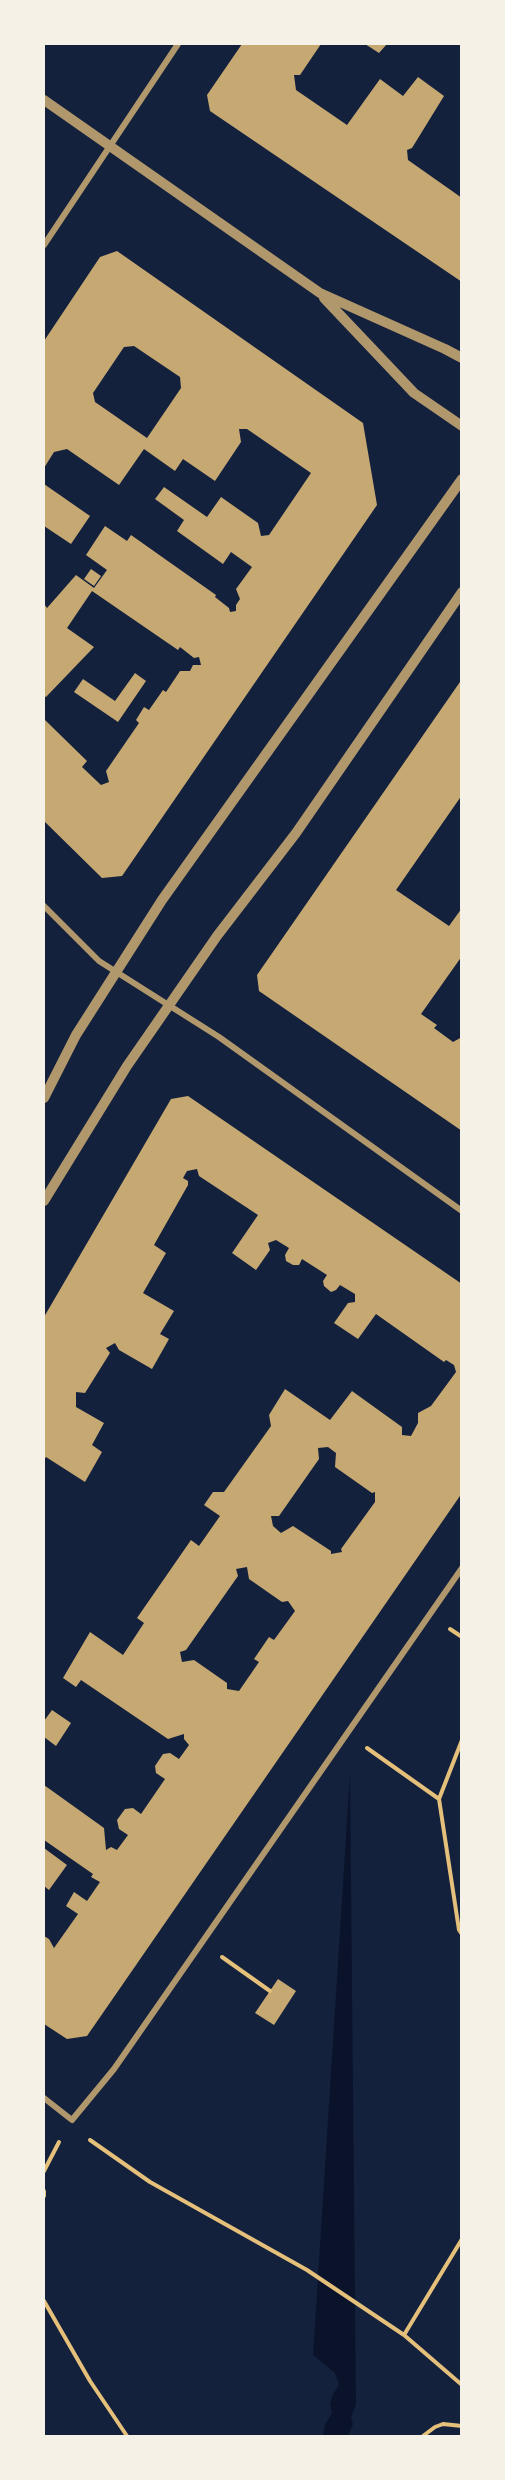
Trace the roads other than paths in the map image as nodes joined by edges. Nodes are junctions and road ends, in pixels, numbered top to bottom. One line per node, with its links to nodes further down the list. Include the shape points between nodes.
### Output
1 (178, 44): 3 (street)
2 (44, 100): 3 (street)
3 (109, 146): 4 (street); 5 (street)
4 (44, 244)
5 (320, 293): 6 (street); 7 (street, via 414,393)
6 (462, 358)
7 (462, 426)
8 (462, 479): 11 (street)
9 (462, 592): 12 (street, via 296,833)
10 (44, 906): 11 (street)
11 (115, 971): 12 (street); 13 (street)
12 (169, 1005): 14 (street); 15 (street)
13 (44, 1098)
14 (44, 1201)
15 (462, 1212)
16 (462, 1568): 17 (street, via 114,2069 72,2120)
17 (44, 2098)

